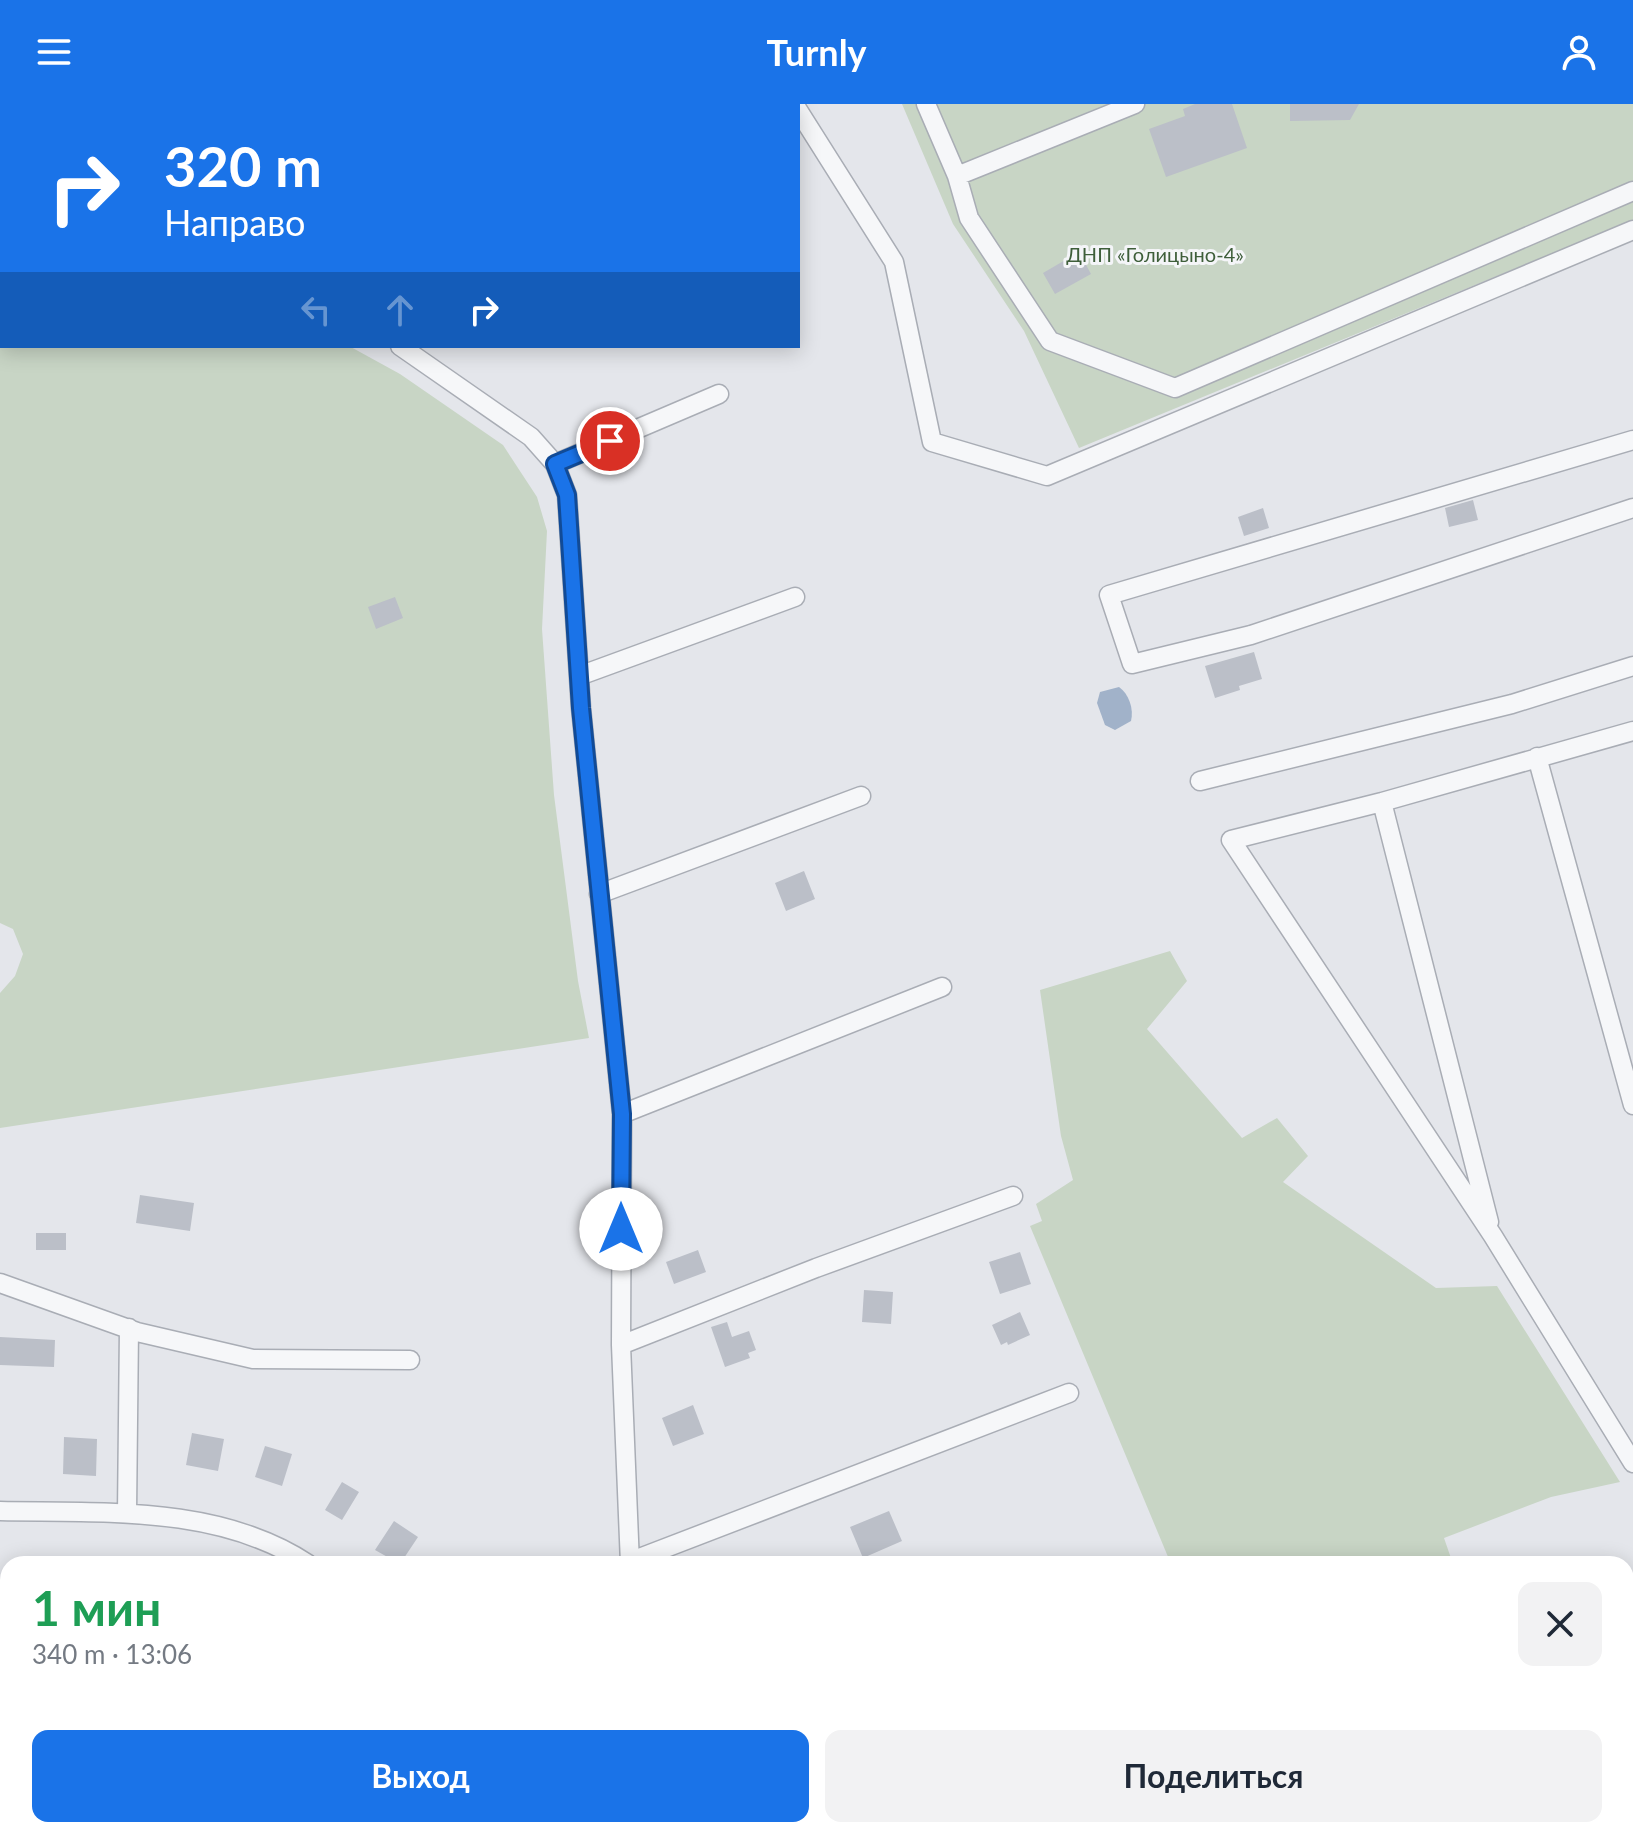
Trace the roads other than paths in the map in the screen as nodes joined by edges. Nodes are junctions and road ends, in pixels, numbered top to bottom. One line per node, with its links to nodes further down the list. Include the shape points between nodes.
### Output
1 (926, 104): 4 (street)
2 (1135, 104): 4 (street)
3 (800, 113): 6 (street, via 894,262 932,442 1047,476)
4 (957, 176): 5 (street, via 969,218 1050,341 1175,388)
5 (1633, 191)
6 (1633, 230)
7 (403, 348): 10 (street, via 531,437)
8 (719, 394): 10 (street)
9 (1633, 440): 11 (street, via 1109,595 1132,664 1251,635)
10 (555, 464): 14 (street, via 567,495)
11 (1633, 508)
12 (795, 597): 14 (street)
13 (1633, 666): 17 (street, via 1512,704)
14 (579, 676): 20 (street)
15 (1633, 731): 16 (street)
16 (1537, 757): 19 (street); 22 (street)
17 (1200, 781)
18 (861, 796): 20 (street)
19 (1382, 802): 25 (street); 25 (street, via 1231,840)
20 (599, 894): 23 (street)
21 (942, 987): 23 (street)
22 (1633, 1105)
23 (622, 1114): 28 (street)
24 (1013, 1196): 28 (street)
25 (1493, 1236): 31 (street)
26 (0, 1283): 27 (street)
27 (129, 1328): 29 (street, via 253,1359); 33 (street)
28 (621, 1345): 35 (street)
29 (410, 1360)
30 (1069, 1393): 36 (street)
31 (1633, 1463)
32 (0, 1511): 33 (street)
33 (127, 1513): 34 (street, via 209,1523)
34 (296, 1556)
35 (630, 1556)
36 (648, 1556)

